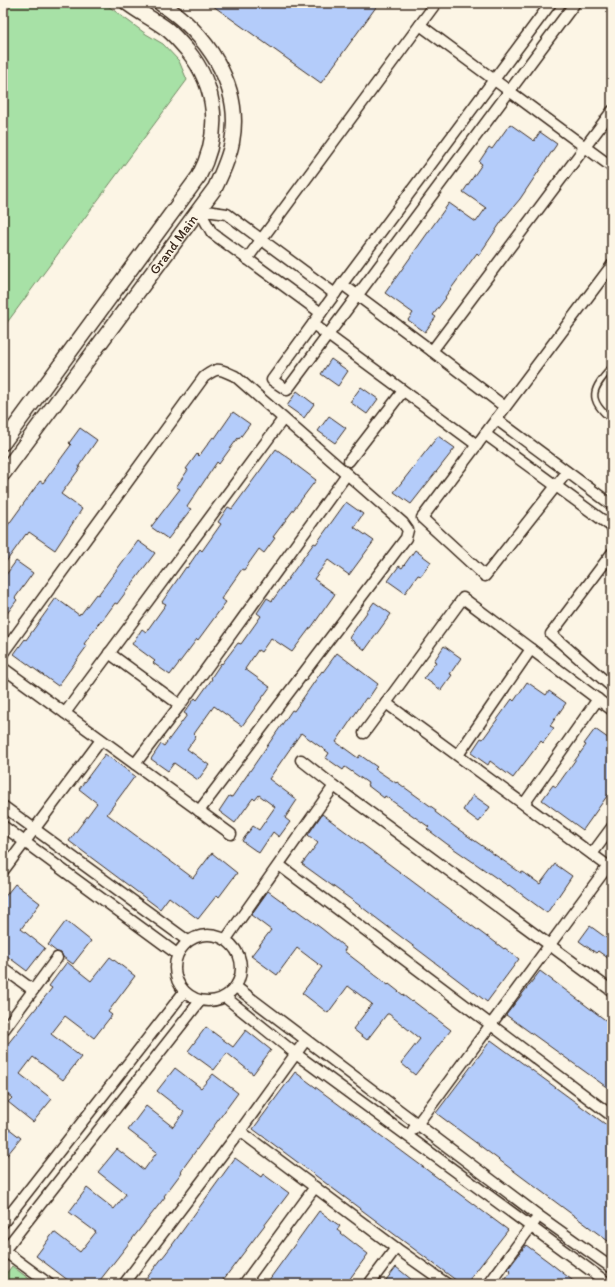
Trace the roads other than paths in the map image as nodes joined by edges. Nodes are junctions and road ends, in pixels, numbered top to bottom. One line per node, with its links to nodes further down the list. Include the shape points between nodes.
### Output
1 (127, 3): 12 (street, Grand Main, via 168,31 181,44 194,60 208,89 214,124 211,145 206,163)
2 (160, 3): 13 (street, Grand Main, via 191,27 207,45 226,80 231,99 234,120 226,164 215,188)
3 (436, 3): 6 (street)
4 (551, 3): 7 (street)
5 (575, 3): 8 (street)
6 (420, 25): 7 (street); 14 (street)
7 (494, 80): 8 (street); 17 (street)
8 (510, 91): 10 (street); 19 (street)
9 (612, 111): 10 (street)
10 (585, 147): 11 (street); 23 (street)
11 (612, 167)
12 (183, 199): 13 (street); 31 (street, Grand Main)
13 (199, 210): 14 (street, via 227,214); 15 (street, via 212,233); 35 (street, Grand Main)
14 (261, 239): 15 (street); 18 (street)
15 (247, 258): 20 (street)
16 (610, 271): 26 (street)
17 (342, 284): 18 (street); 19 (street)
18 (335, 294): 20 (street)
19 (357, 296): 22 (street); 23 (street)
20 (321, 313): 21 (street)
21 (313, 324): 22 (street); 22 (street, via 272,380 287,390)
22 (328, 336): 25 (street)
23 (432, 351): 26 (street)
24 (612, 367): 29 (lane, via 598,382 594,394 595,403)
25 (403, 391): 32 (street); 33 (street)
26 (505, 407): 28 (street)
27 (283, 418): 36 (street); 42 (street, via 235,376 220,369 204,377); 43 (street)
28 (496, 419): 30 (street); 34 (street)
29 (612, 420)
30 (485, 434): 32 (street); 37 (street)
31 (3, 443)
32 (477, 445): 37 (street, via 422,518 485,576)
33 (349, 462)
34 (567, 472): 37 (street); 38 (street)
35 (3, 474)
36 (347, 474): 48 (street); 59 (street, via 403,523 408,530 406,538)
37 (556, 486): 39 (street)
38 (612, 505)
39 (612, 527)
40 (612, 553): 45 (street, via 551,634)
41 (532, 649): 46 (street); 47 (street, via 463,598); 53 (street)
42 (3, 653)
43 (108, 653): 48 (street); 50 (street)
44 (3, 668): 50 (street)
45 (611, 684)
46 (598, 700): 49 (street); 57 (street)
47 (386, 703): 51 (street); 53 (street)
48 (180, 705): 55 (street)
49 (612, 710)
50 (65, 713): 52 (street)
51 (364, 733)
52 (101, 740): 55 (street); 62 (street)
53 (458, 755): 57 (street)
54 (301, 760): 56 (street)
55 (135, 764): 59 (street)
56 (334, 786): 66 (street); 71 (street)
57 (524, 804): 65 (street)
58 (3, 806): 62 (street)
59 (199, 811): 63 (street)
60 (3, 826): 64 (street)
61 (612, 827): 65 (street)
62 (34, 829): 64 (street); 70 (street)
63 (231, 834)
64 (24, 842): 68 (street); 72 (street)
65 (592, 854): 67 (street)
66 (279, 865): 69 (street); 81 (street)
67 (610, 867): 71 (street)
68 (3, 871)
69 (226, 939): 70 (street, via 209,935 198,936); 75 (street, via 240,959 241,973)
70 (188, 941): 72 (street)
71 (550, 945): 77 (street); 81 (street)
72 (177, 954): 78 (street, via 175,974)
73 (57, 958): 76 (street)
74 (3, 968): 76 (street)
75 (236, 987): 79 (street); 83 (street)
76 (33, 990): 82 (street)
77 (612, 991)
78 (184, 992): 80 (street); 91 (street)
79 (225, 997): 80 (street, via 208,1002); 84 (street)
80 (200, 1001): 94 (street)
81 (491, 1026): 85 (street); 86 (street)
82 (3, 1031)
83 (306, 1041): 84 (street); 86 (street)
84 (296, 1054): 87 (street); 88 (street)
85 (612, 1116)
86 (417, 1125): 88 (street); 90 (street)
87 (240, 1131): 89 (street); 97 (street)
88 (408, 1136): 92 (street)
89 (315, 1187): 93 (street); 98 (street)
90 (539, 1216): 92 (street); 95 (street)
91 (3, 1224)
92 (531, 1227): 101 (street); 102 (street)
93 (396, 1248): 99 (street); 100 (street)
94 (3, 1251): 96 (street)
95 (612, 1268)
96 (49, 1284)
97 (124, 1284)
98 (244, 1284)
99 (369, 1284)
100 (447, 1284)
101 (489, 1284)
102 (609, 1284)

